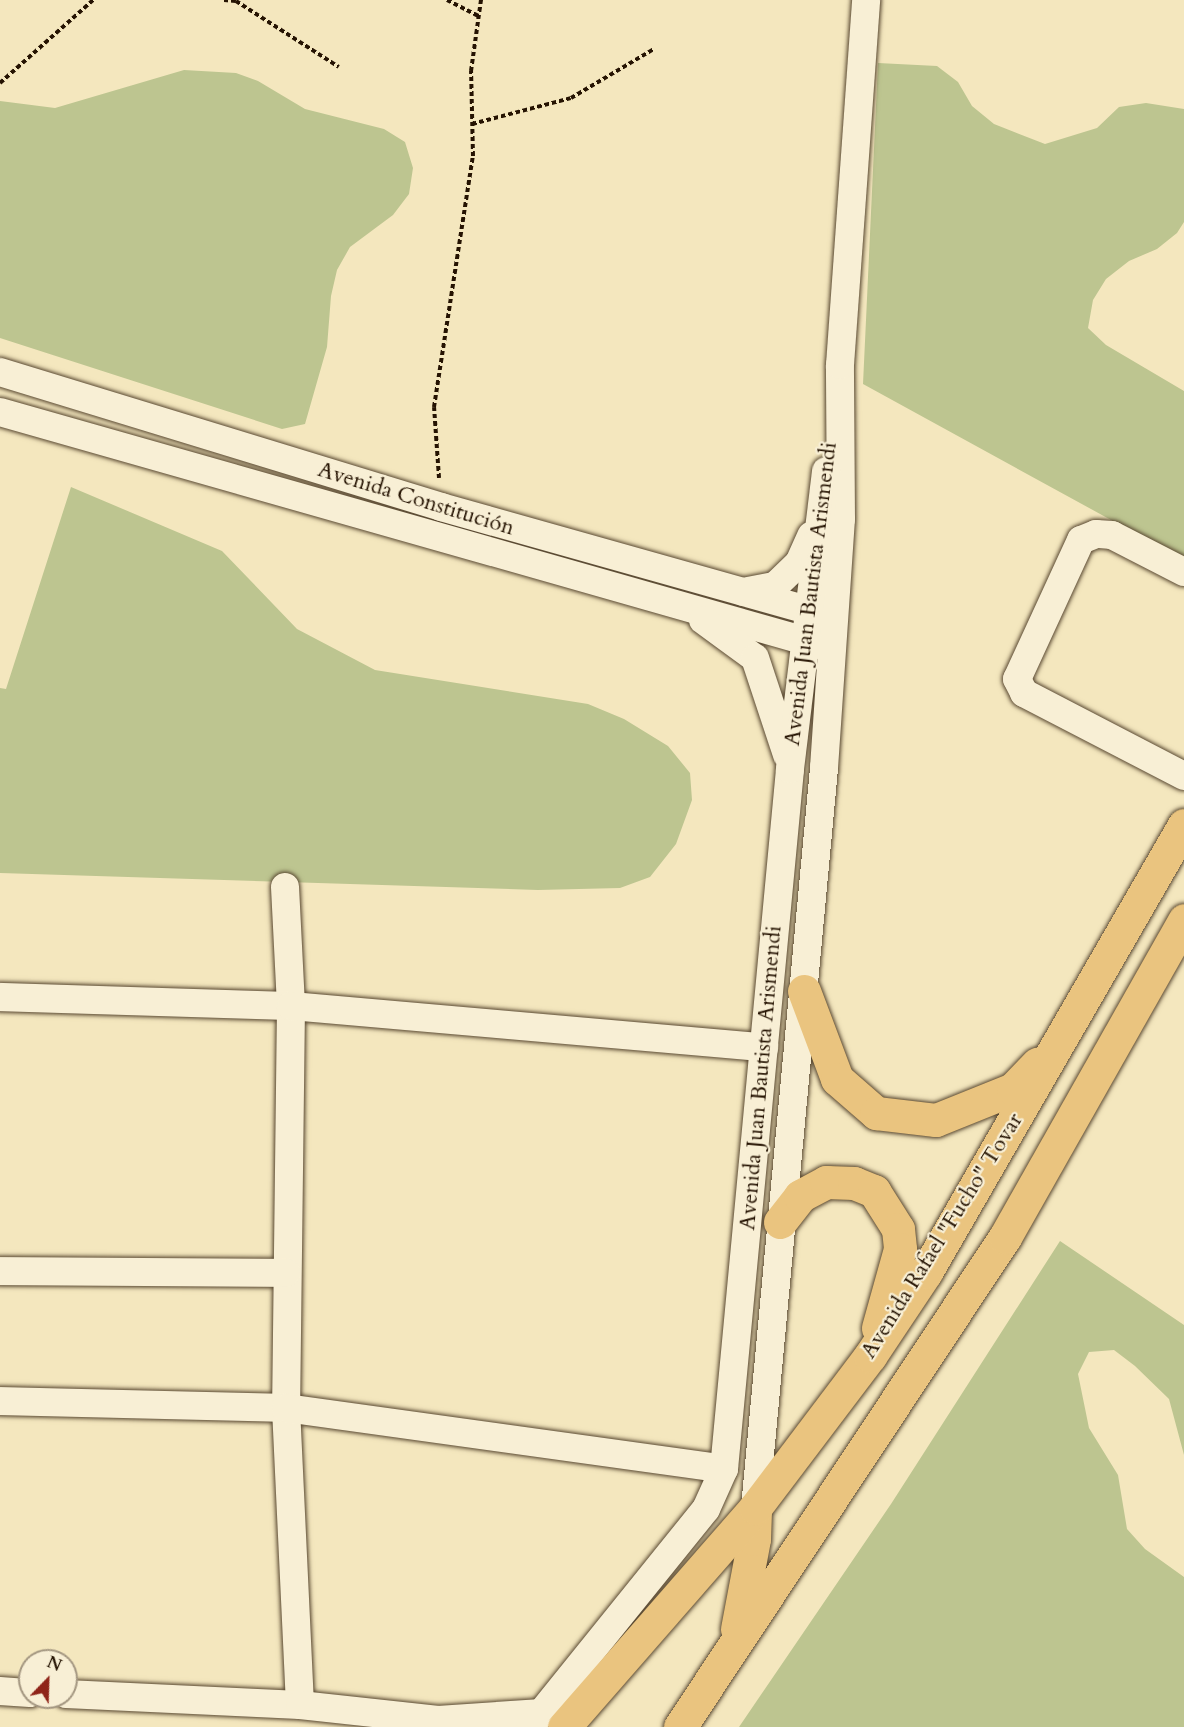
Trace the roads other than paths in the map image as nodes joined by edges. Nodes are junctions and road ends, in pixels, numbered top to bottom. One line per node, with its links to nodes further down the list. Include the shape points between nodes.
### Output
1 (866, 0): 2 (street, Avenida Juan Bautista Arismendi)
2 (840, 365): 5 (street, Avenida Juan Bautista Arismendi); 9 (street, Avenida Juan Bautista Arismendi, via 841,519)
3 (0, 372): 7 (street, Avenida Constitución)
4 (0, 412): 8 (street, Avenida Constitución)
5 (819, 518): 7 (street, via 799,563 775,586); 9 (street, Avenida Juan Bautista Arismendi)
6 (1184, 572): 12 (street, via 1112,536 1096,534 1081,540 1017,679 1023,693)
7 (738, 593): 9 (street, Avenida Constitución)
8 (684, 608): 10 (street, Avenida Constitución); 11 (street, via 755,658)
9 (821, 614): 10 (street, Avenida Juan Bautista Arismendi)
10 (819, 645): 11 (street, Avenida Juan Bautista Arismendi); 16 (street, Avenida Juan Bautista Arismendi)
11 (790, 769): 20 (street, Avenida Juan Bautista Arismendi)
12 (1184, 776)
13 (1184, 825): 19 (main road, Avenida Rafael "Fucho" Tovar)
14 (285, 887): 18 (street)
15 (1184, 920): 29 (main road, via 1005,1237)
16 (804, 991): 19 (main road, via 837,1078 876,1113 936,1120 1013,1089); 21 (street, Avenida Juan Bautista Arismendi)
17 (0, 997): 18 (street)
18 (291, 1006): 20 (street); 23 (street)
19 (1064, 1037): 24 (main road, Avenida Rafael "Fucho" Tovar, via 926,1272)
20 (764, 1047): 27 (street, Avenida Juan Bautista Arismendi)
21 (780, 1222): 24 (main road, via 800,1196 826,1182 854,1183 874,1191 887,1207 898,1229 900,1249); 28 (street, Avenida Juan Bautista Arismendi)
22 (0, 1271): 23 (street)
23 (286, 1273): 26 (street)
24 (870, 1356): 28 (main road, Avenida Rafael "Fucho" Tovar)
25 (0, 1401): 26 (street)
26 (286, 1408): 27 (street); 33 (street)
27 (724, 1469): 34 (street, Avenida Juan Bautista Arismendi, via 705,1509)
28 (755, 1508): 29 (main road, via 754,1539); 34 (main road, Avenida Rafael "Fucho" Tovar)
29 (732, 1648): 36 (main road)
30 (0, 1691): 31 (street)
31 (18, 1692)
32 (78, 1695): 33 (street)
33 (300, 1705): 35 (street)
34 (545, 1722): 35 (street)
35 (441, 1723)
36 (680, 1727)

